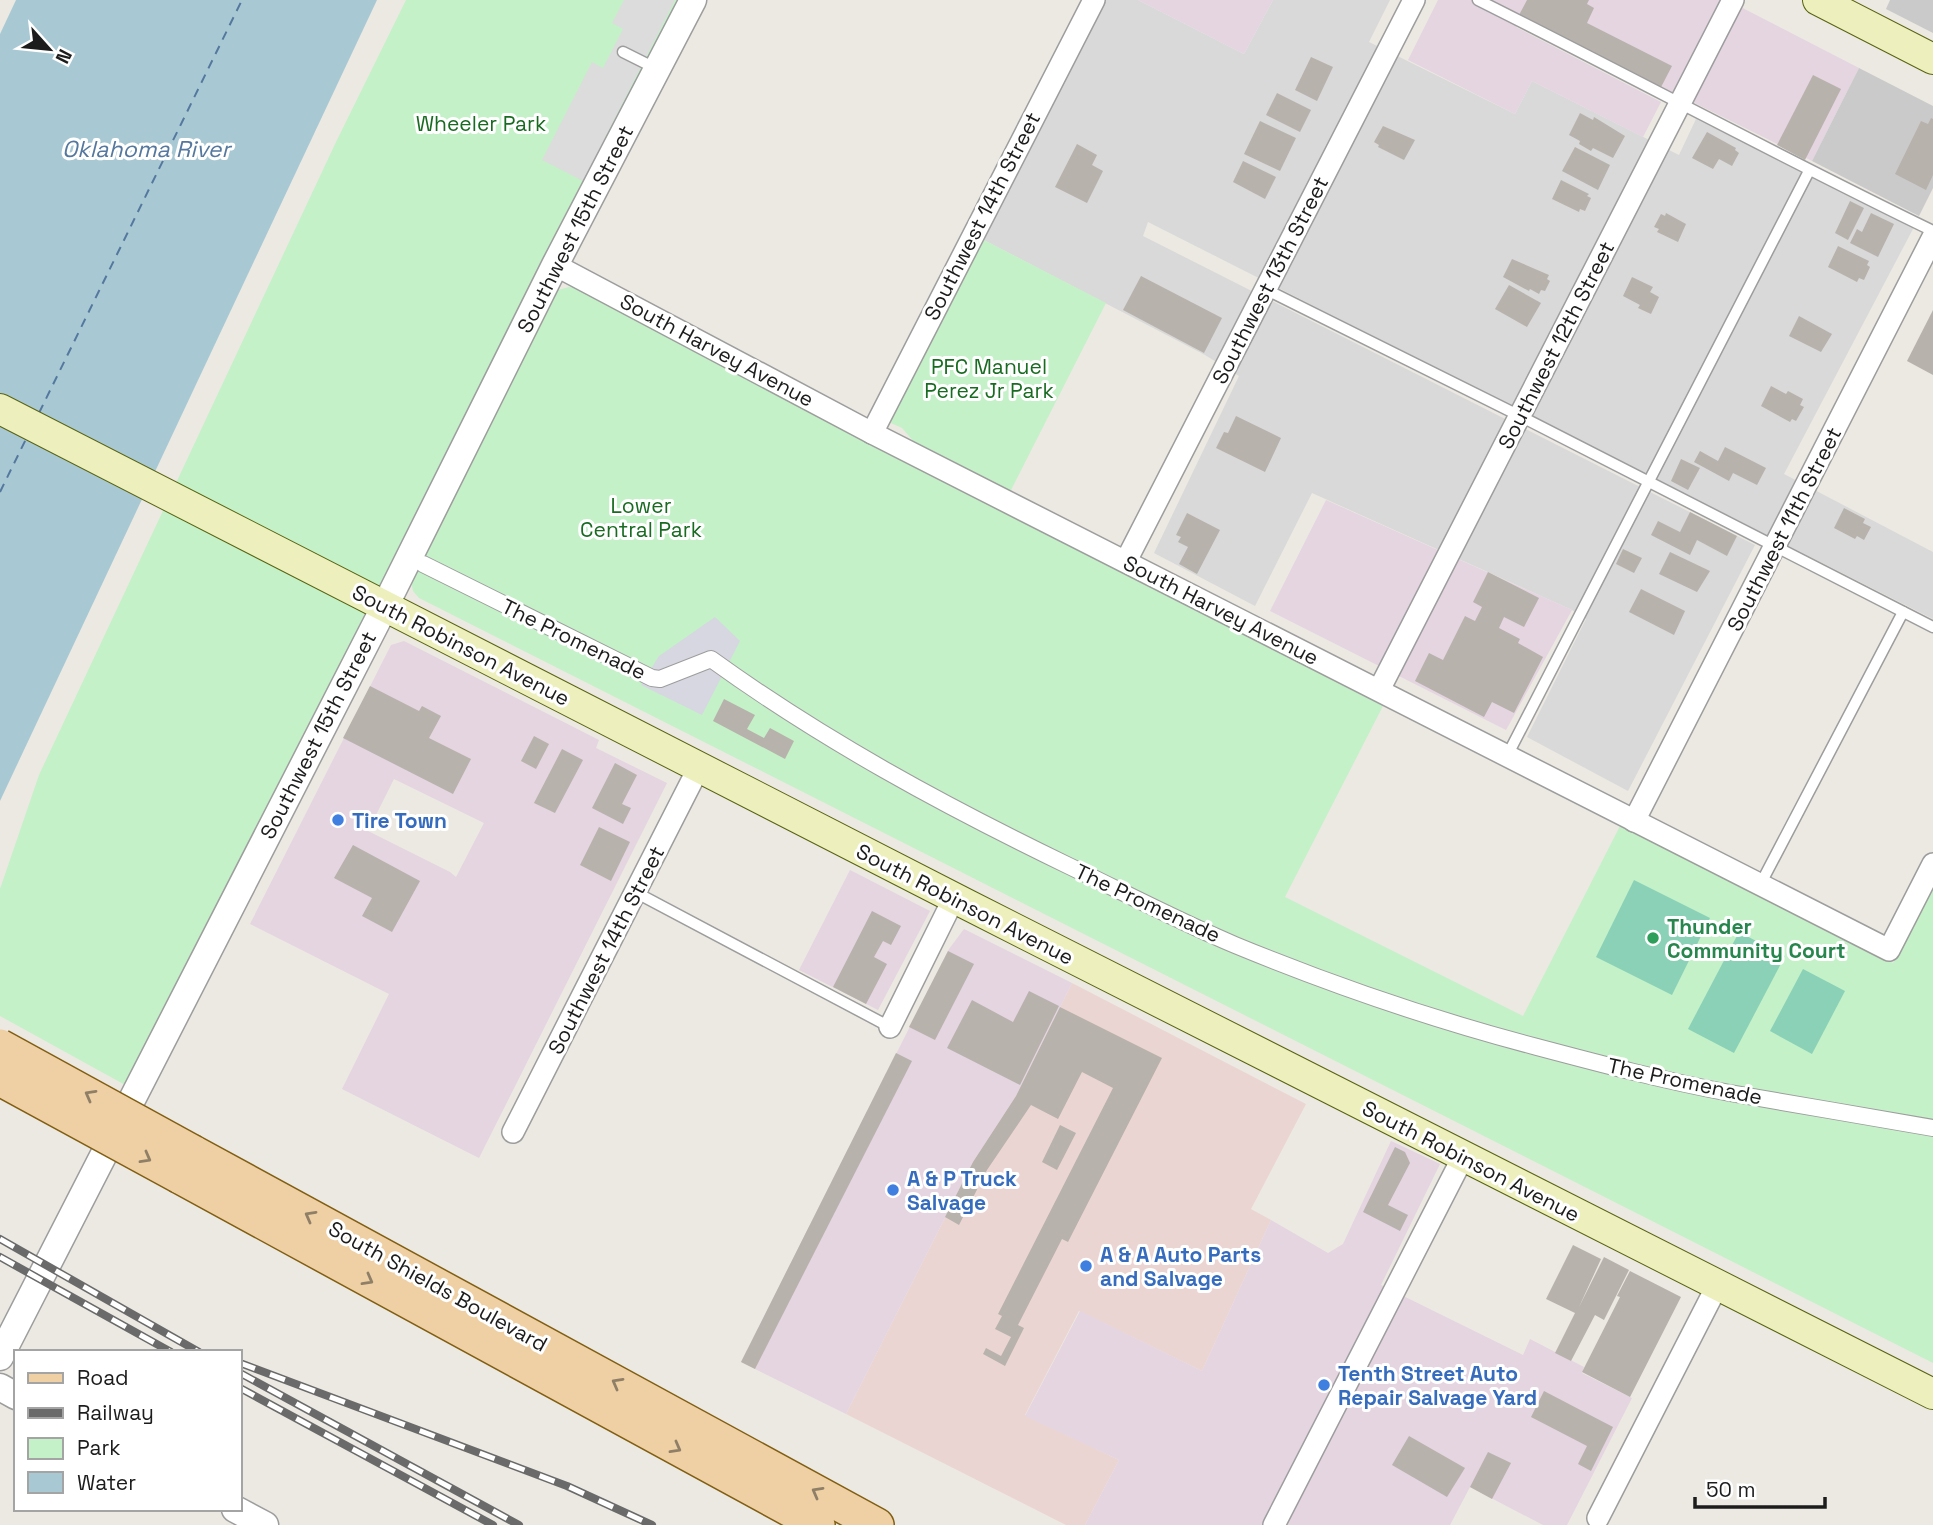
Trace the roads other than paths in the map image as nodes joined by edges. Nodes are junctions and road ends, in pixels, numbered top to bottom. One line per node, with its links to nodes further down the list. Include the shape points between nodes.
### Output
1 (693, 0): 10 (street, Southwest 15th Street)
2 (1094, 0): 19 (street, Southwest 14th Street)
3 (1415, 0): 16 (street, Southwest 13th Street)
4 (1478, 0): 11 (lane)
5 (1733, 0): 11 (street, Southwest 12th Street)
6 (1818, 0): 7 (main road)
7 (1859, 9): 9 (main road)
8 (623, 52): 10 (lane)
9 (1933, 59)
10 (657, 69): 15 (street, Southwest 15th Street)
11 (1681, 102): 12 (lane); 18 (street, Southwest 12th Street)
12 (1809, 171): 13 (lane); 20 (lane)
13 (1933, 231)
14 (1933, 237): 21 (street, Southwest 11th Street)
15 (555, 265): 19 (street, South Harvey Avenue); 24 (street, Southwest 15th Street)
16 (1265, 289): 18 (lane); 22 (street, Southwest 13th Street)
17 (0, 409): 24 (main road, South Robinson Avenue)
18 (1520, 415): 20 (lane); 27 (street, Southwest 12th Street)
19 (872, 433): 22 (street, South Harvey Avenue)
20 (1649, 482): 21 (lane); 28 (lane)
21 (1775, 547): 25 (lane); 30 (street, Southwest 11th Street)
22 (1126, 561): 27 (street, South Harvey Avenue)
23 (423, 564): 38 (street, The Promenade, via 652,678 712,659 848,750 976,821 1233,944 1318,977 1534,1046 1656,1076)
24 (385, 606): 29 (main road, South Robinson Avenue); 43 (street, Southwest 15th Street)
25 (1903, 612): 26 (lane); 32 (lane)
26 (1933, 627)
27 (1379, 690): 28 (street, South Harvey Avenue)
28 (1507, 756): 30 (street, South Harvey Avenue)
29 (699, 767): 33 (street, Southwest 14th Street); 34 (main road, South Robinson Avenue)
30 (1634, 821): 32 (street, South Harvey Avenue)
31 (1933, 864): 32 (street, South Harvey Avenue, via 1889,950)
32 (1760, 885)
33 (635, 892): 35 (lane); 39 (street, Southwest 14th Street)
34 (954, 898): 35 (street); 40 (main road, South Robinson Avenue)
35 (890, 1027)
36 (0, 1046): 41 (main road, South Shields Boulevard, one-way to 36, bridge)
37 (0, 1079): 41 (main road, South Shields Boulevard, one-way to 41, bridge)
38 (1933, 1128)
39 (513, 1132)
40 (1463, 1157): 42 (main road, South Robinson Avenue); 50 (street)
41 (186, 1164): 48 (main road, South Shields Boulevard, one-way to 48); 49 (main road, South Shields Boulevard, one-way to 41)
42 (1717, 1286): 44 (main road, South Robinson Avenue); 46 (street)
43 (0, 1357)
44 (1933, 1394)
45 (239, 1511): 47 (street)
46 (1598, 1518)
47 (265, 1525)
48 (818, 1525)
49 (877, 1525)
50 (1274, 1525)

